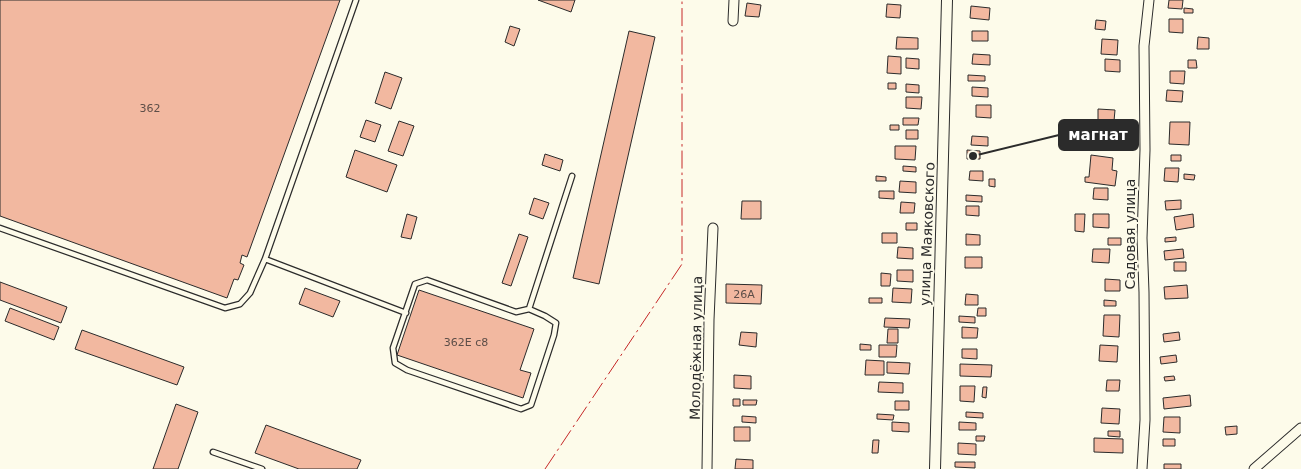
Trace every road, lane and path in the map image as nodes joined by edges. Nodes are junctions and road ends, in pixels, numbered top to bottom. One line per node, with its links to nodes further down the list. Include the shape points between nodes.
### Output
1 (356, 0): 9 (lane)
2 (734, 0): 5 (street)
3 (947, 0): 16 (street, улица Маяковского)
4 (1149, 0): 17 (street, Садовая улица, via 1144,46 1142,238 1145,420)
5 (734, 21)
6 (572, 176): 10 (lane)
7 (0, 228): 9 (lane, via 225,308 240,304 250,293)
8 (713, 228): 15 (street, Молодёжная улица)
9 (265, 259): 11 (lane)
10 (530, 309): 11 (lane, via 516,312 427,280 415,284); 11 (lane, via 556,323 531,405 521,410 395,363 394,348)
11 (406, 313)
12 (1301, 428): 18 (street)
13 (213, 452): 14 (lane)
14 (262, 469)
15 (707, 469)
16 (935, 469)
17 (1142, 469)
18 (1254, 469)

